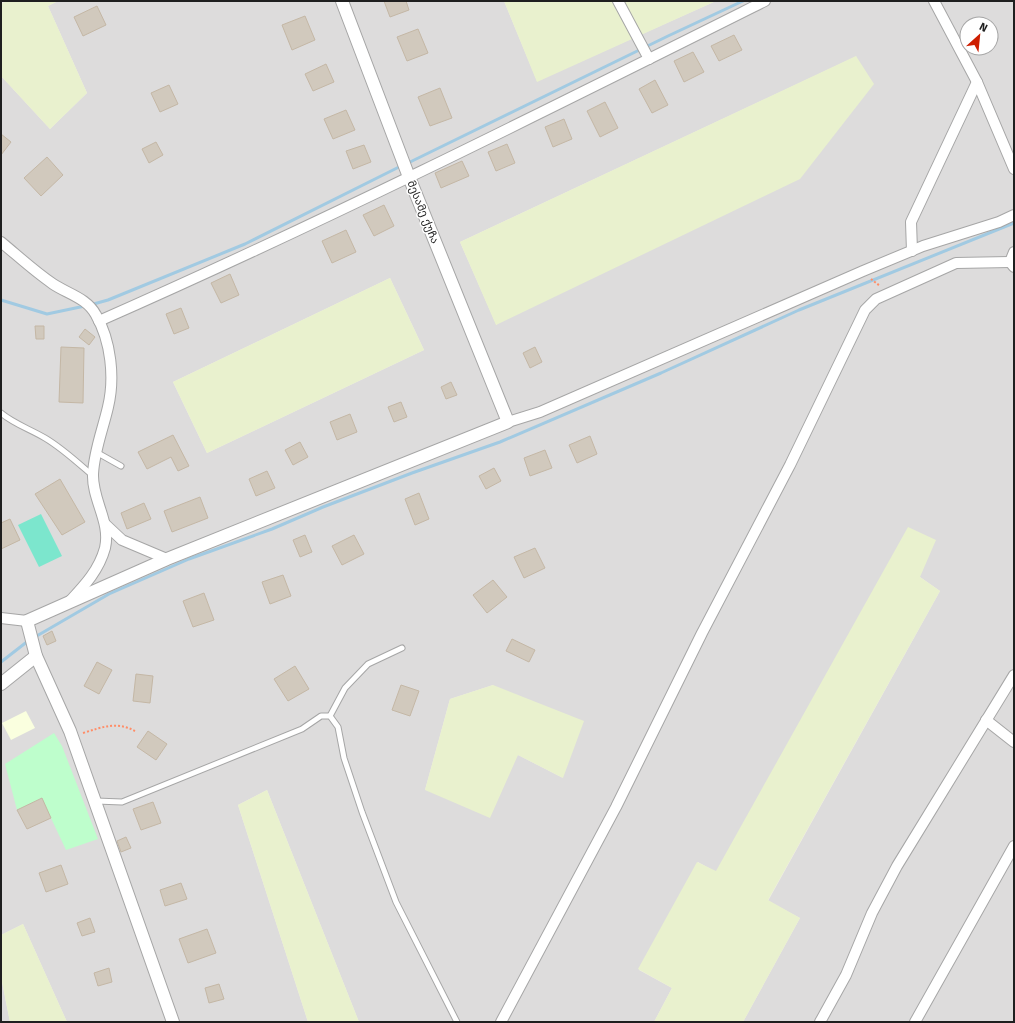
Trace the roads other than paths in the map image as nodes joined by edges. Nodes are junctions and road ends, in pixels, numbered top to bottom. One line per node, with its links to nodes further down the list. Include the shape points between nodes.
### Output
1 (342, 1): 8 (street, მესამე ქუჩა)
2 (618, 1): 5 (street)
3 (765, 1): 5 (street)
4 (934, 1): 6 (street)
5 (649, 59): 8 (street)
6 (977, 82): 7 (street); 11 (street, via 912,222)
7 (1014, 168)
8 (409, 177): 14 (street); 16 (street, მესამე ქუჩა)
9 (1014, 215): 11 (street)
10 (1, 242): 14 (street, via 54,285 85,302 93,309)
11 (912, 251): 16 (street, via 540,412)
12 (1014, 252): 13 (street)
13 (1012, 265): 34 (street, via 956,263 876,299 865,310 790,465)
14 (99, 321): 17 (street, via 107,345 112,379 109,405)
15 (1, 413): 19 (lane, via 22,427 46,438)
16 (508, 422): 21 (street)
17 (96, 452): 18 (lane); 19 (street)
18 (121, 466)
19 (93, 476): 20 (street)
20 (105, 524): 21 (street, via 122,540); 22 (street, via 107,537 98,568)
21 (166, 559): 22 (street)
22 (70, 600): 24 (street)
23 (1, 618): 24 (street)
24 (27, 621): 26 (street)
25 (402, 648): 29 (lane, via 368,664 345,688)
26 (36, 656): 28 (street); 32 (street, via 72,736)
27 (1014, 675): 30 (street)
28 (1, 684)
29 (330, 716): 32 (lane, via 321,716 302,729 122,802); 36 (lane, via 338,727 344,758 396,902)
30 (986, 720): 31 (street); 37 (street, via 897,866 872,913 846,975)
31 (1014, 742)
32 (95, 800): 35 (street)
33 (1014, 846): 38 (street)
34 (506, 1020)
35 (173, 1022)
36 (457, 1022)
37 (820, 1022)
38 (915, 1022)

